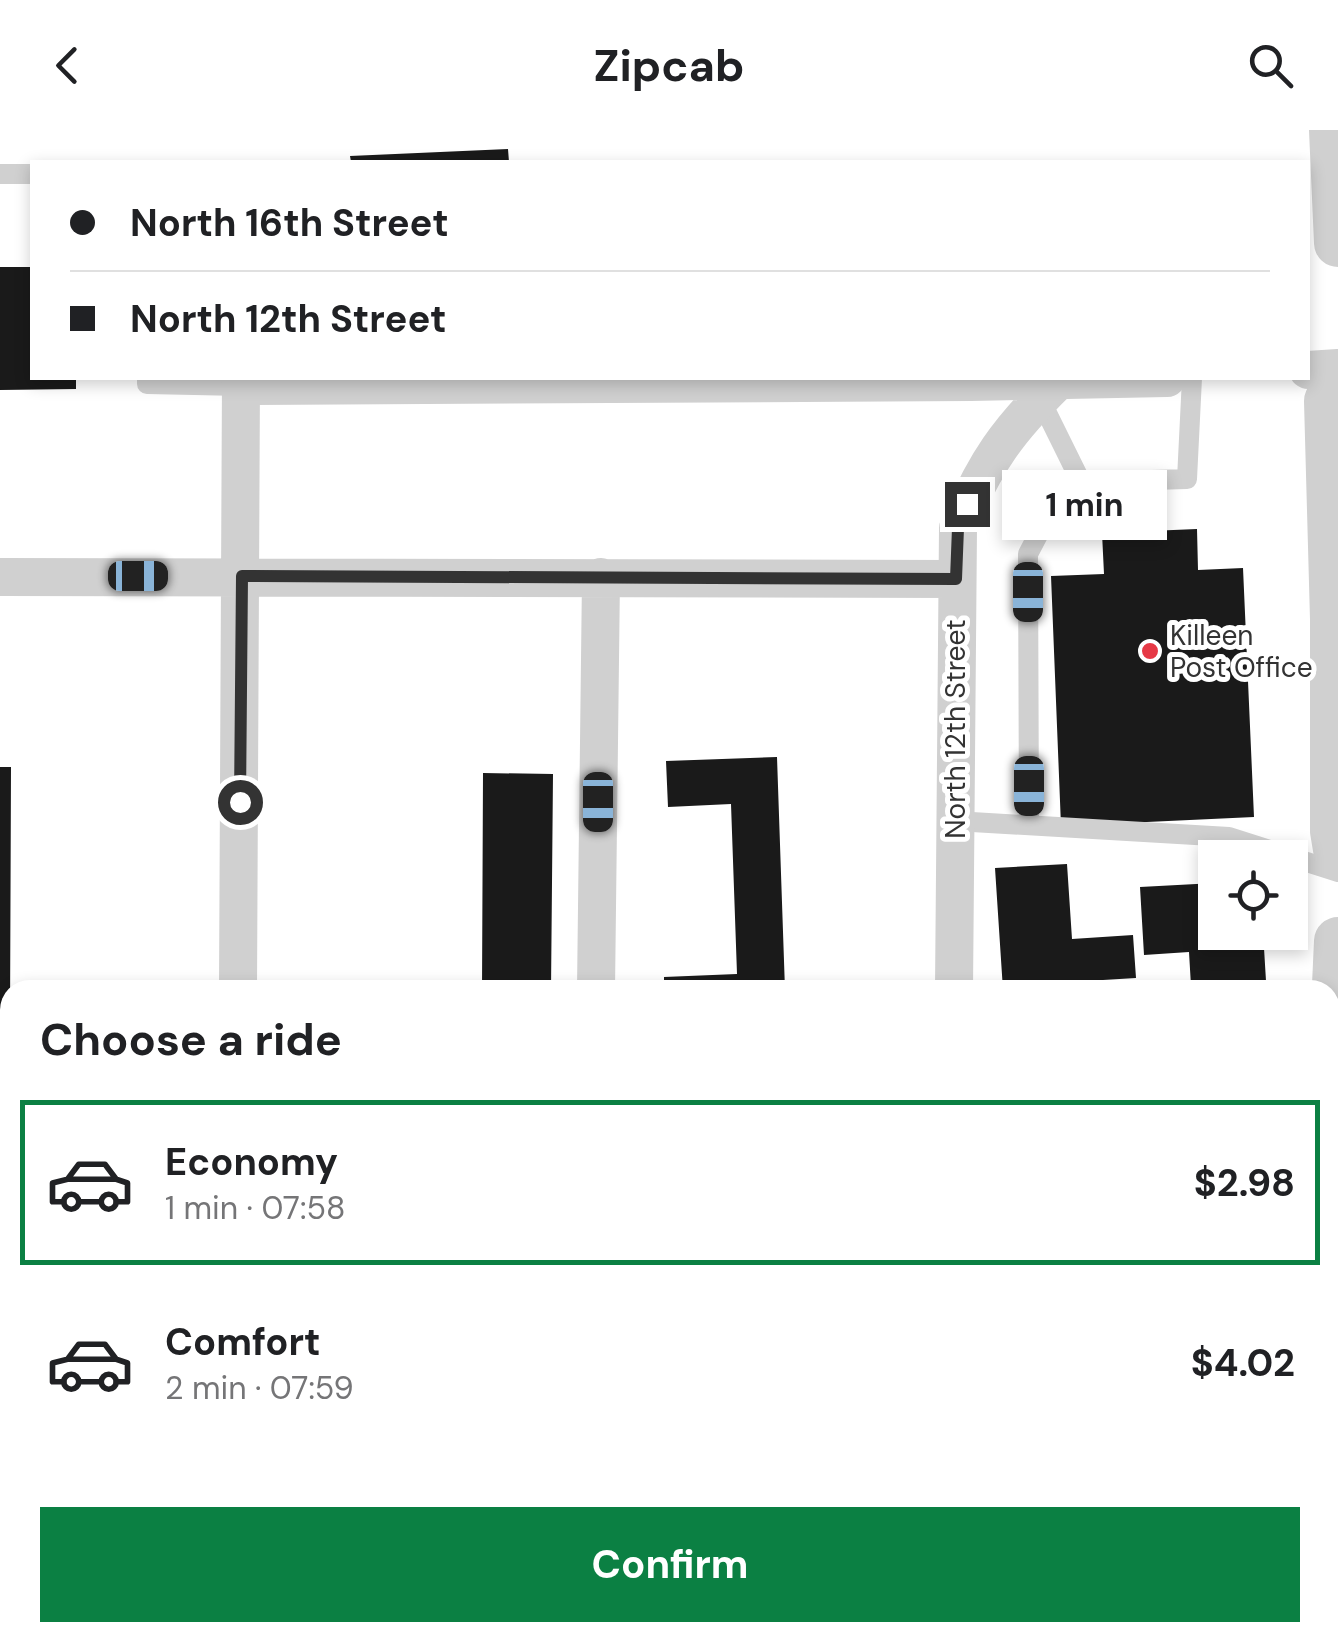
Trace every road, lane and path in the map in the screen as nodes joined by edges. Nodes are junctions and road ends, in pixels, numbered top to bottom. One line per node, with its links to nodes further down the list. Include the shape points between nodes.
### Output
1 (1334, 130): 4 (street)
2 (0, 174): 3 (lane)
3 (30, 174)
4 (1338, 243)
5 (1338, 368): 6 (street)
6 (1310, 370)
7 (1338, 379): 21 (street, via 1328,400)
8 (147, 380): 12 (lane)
9 (971, 380): 12 (street); 13 (street)
10 (1147, 380): 13 (street)
11 (1192, 380): 14 (lane, via 1187,479)
12 (241, 382): 15 (street)
13 (1049, 390): 14 (lane); 18 (street, North 12th Street, via 977,479 958,528)
14 (1081, 482): 20 (lane, via 1050,510 1028,554)
15 (242, 576): 16 (street); 17 (street); 24 (street)
16 (601, 577): 18 (street); 25 (street)
17 (0, 578)
18 (956, 579): 19 (street, North 12th Street)
19 (955, 822): 20 (lane); 26 (street, North 12th Street)
20 (1029, 825): 22 (lane, via 1229,836)
21 (1338, 855)
22 (1338, 872)
23 (1338, 941): 27 (street)
24 (238, 980)
25 (596, 980)
26 (954, 980)
27 (1337, 980)

